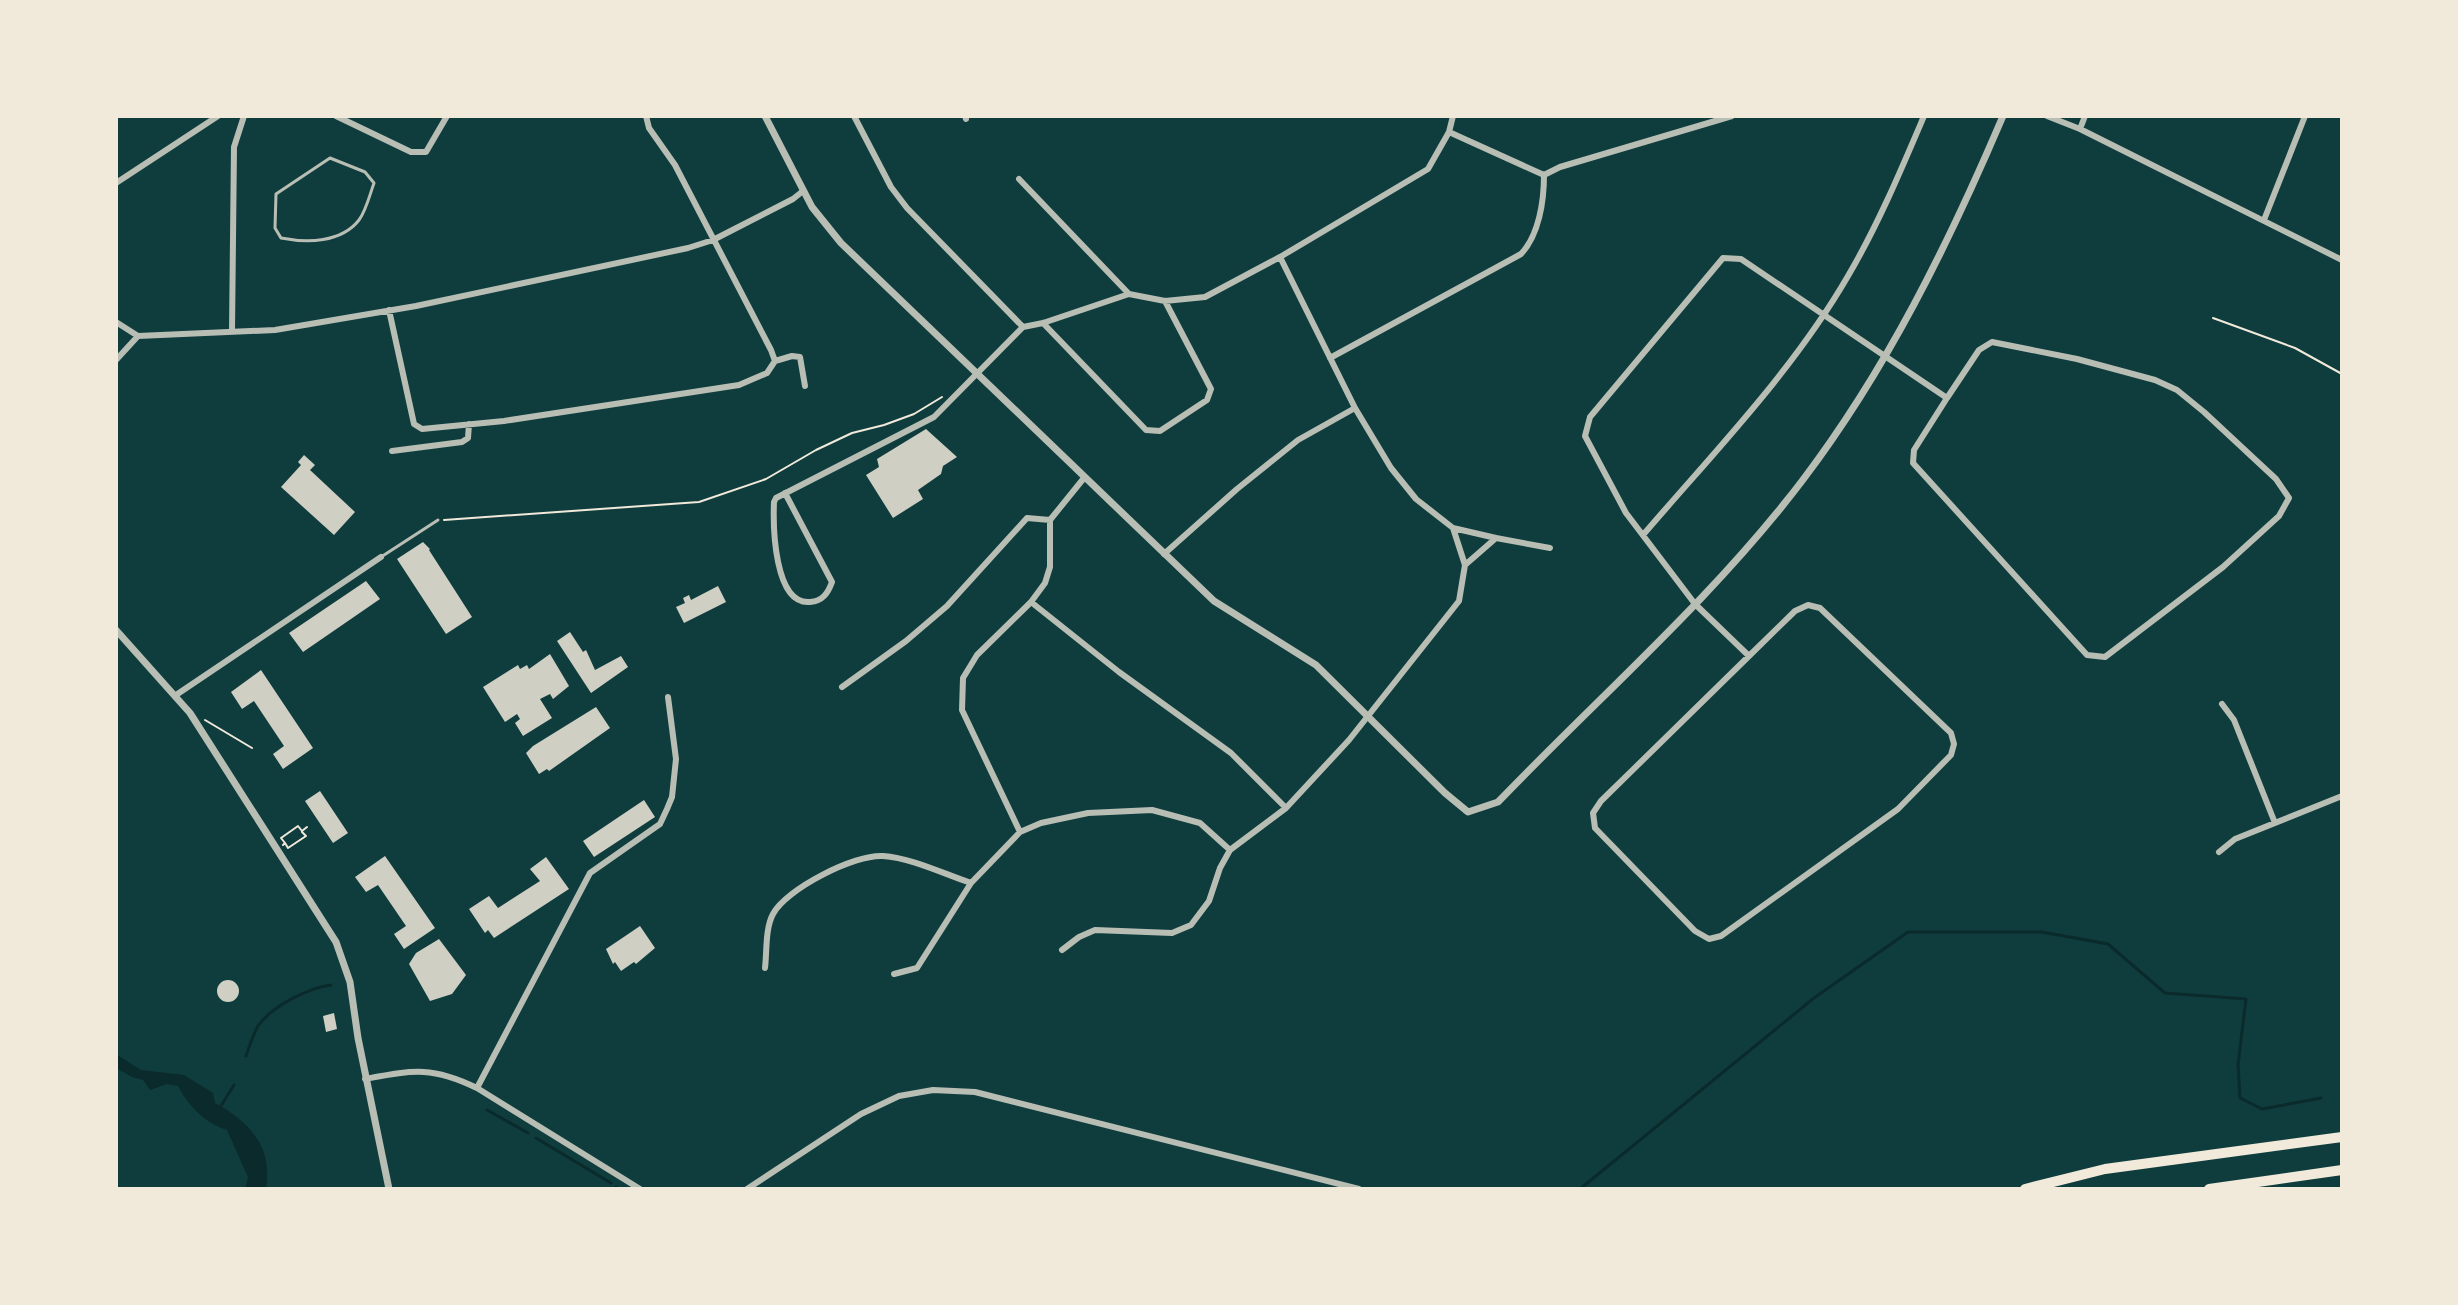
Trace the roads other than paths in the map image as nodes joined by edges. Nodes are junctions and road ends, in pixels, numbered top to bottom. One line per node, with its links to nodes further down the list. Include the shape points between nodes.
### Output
1 (218, 116): 20 (street)
2 (244, 116): 34 (street, via 234,147)
3 (336, 116): 4 (street, via 411,152 426,152)
4 (447, 116)
5 (646, 116): 24 (street)
6 (765, 116): 22 (street)
7 (854, 116): 33 (street, via 907,208)
8 (1453, 116): 17 (street)
9 (1732, 116): 15 (street)
10 (1924, 116): 30 (street, via 1887,201)
11 (2003, 116): 36 (street, via 1946,244)
12 (2047, 116): 16 (street)
13 (2085, 116): 16 (street)
14 (2305, 116): 23 (street)
15 (1704, 120): 18 (street)
16 (2080, 129): 23 (street)
17 (1449, 132): 18 (street); 25 (street, via 1428,169)
18 (1544, 175): 37 (street, via 1531,244 1521,254)
19 (1019, 179): 27 (street)
20 (116, 183)
21 (281, 190): 21 (lane, via 330,158 365,172 374,183 359,219 322,241 277,235 276,194)
22 (803, 191): 24 (street); 40 (street, via 832,234)
23 (2264, 220): 26 (street)
24 (713, 240): 29 (street); 39 (street)
25 (1280, 257): 28 (street, via 1205,297); 37 (street)
26 (2342, 260)
27 (1129, 294): 28 (street); 32 (street)
28 (1165, 301): 32 (street, via 1211,389 1207,400 1160,431 1146,430)
29 (389, 310): 34 (street, via 275,330); 44 (street, via 414,424 422,429)
30 (1824, 314): 36 (street); 51 (street); 51 (street, via 1741,259 1723,258 1590,417 1585,436)
31 (116, 322): 35 (street)
32 (1043, 323): 33 (street)
33 (1023, 327): 40 (street)
34 (232, 331): 35 (street)
35 (138, 336): 38 (street)
36 (1887, 355): 42 (street); 58 (street, via 1801,482)
37 (1330, 358): 43 (street)
38 (116, 360)
39 (775, 361): 41 (street, via 800,357); 44 (street, via 767,373 739,385)
40 (977, 376): 46 (street); 47 (street, via 934,417)
41 (805, 386)
42 (1947, 398): 42 (street, via 1979,350 1992,342 2155,380 2204,412 2289,498 2279,516 2223,567 2105,657 2087,655 1913,463 1914,450)
43 (1355, 408): 50 (street, via 1416,499); 54 (street, via 1298,440)
44 (469, 424): 45 (street, via 468,438 462,442)
45 (392, 451)
46 (1084, 478): 49 (street); 54 (street)
47 (785, 493): 47 (street, via 774,502 776,558 796,598 819,601 832,582)
48 (438, 520): 55 (lane)
49 (1050, 520): 57 (street, via 1050,567); 61 (street, via 1027,518 947,606)
50 (1453, 528): 52 (street); 56 (street)
51 (1643, 535): 58 (street)
52 (1496, 538): 53 (street); 56 (street)
53 (1550, 548)
54 (1164, 554): 65 (street, via 1214,601 1316,665)
55 (381, 557): 62 (street)
56 (1465, 565): 65 (street, via 1459,601)
57 (1031, 602): 67 (street, via 1231,753); 69 (street, via 977,655 963,678 962,710)
58 (1695, 604): 60 (street); 65 (street, via 1498,802 1468,812)
59 (116, 630): 62 (street)
60 (1749, 656): 60 (street, via 1593,813 1595,828 1695,931 1709,939 1721,936 1898,809 1951,755 1954,744 1951,733 1820,608 1808,605 1795,611)
61 (842, 687)
62 (176, 695): 76 (street, via 336,942 350,982)
63 (668, 697): 77 (street, via 676,759 672,797 660,824 590,873)
64 (2222, 704): 68 (street, via 2234,720)
65 (1369, 715): 67 (street)
66 (2342, 796): 68 (street)
67 (1286, 808): 70 (street)
68 (2275, 823): 71 (street, via 2235,839)
69 (1020, 832): 70 (street, via 1088,813 1152,810 1200,823); 72 (street)
70 (1230, 850): 73 (street, via 1209,901 1191,925 1172,933 1095,930)
71 (2219, 852)
72 (971, 883): 74 (street, via 893,857 849,861 781,902 769,922); 75 (street, via 917,968)
73 (1062, 950)
74 (765, 968)
75 (894, 974)
76 (365, 1079): 77 (street, via 422,1071 450,1074); 80 (street)
77 (477, 1088): 81 (street)
78 (2342, 1137): 84 (highway, via 2105,1169)
79 (2342, 1170): 85 (highway)
80 (389, 1189)
81 (640, 1189)
82 (747, 1189): 83 (street, via 861,1114 899,1096 933,1090 975,1092)
83 (1359, 1189)
84 (2025, 1189)
85 (2209, 1189)

